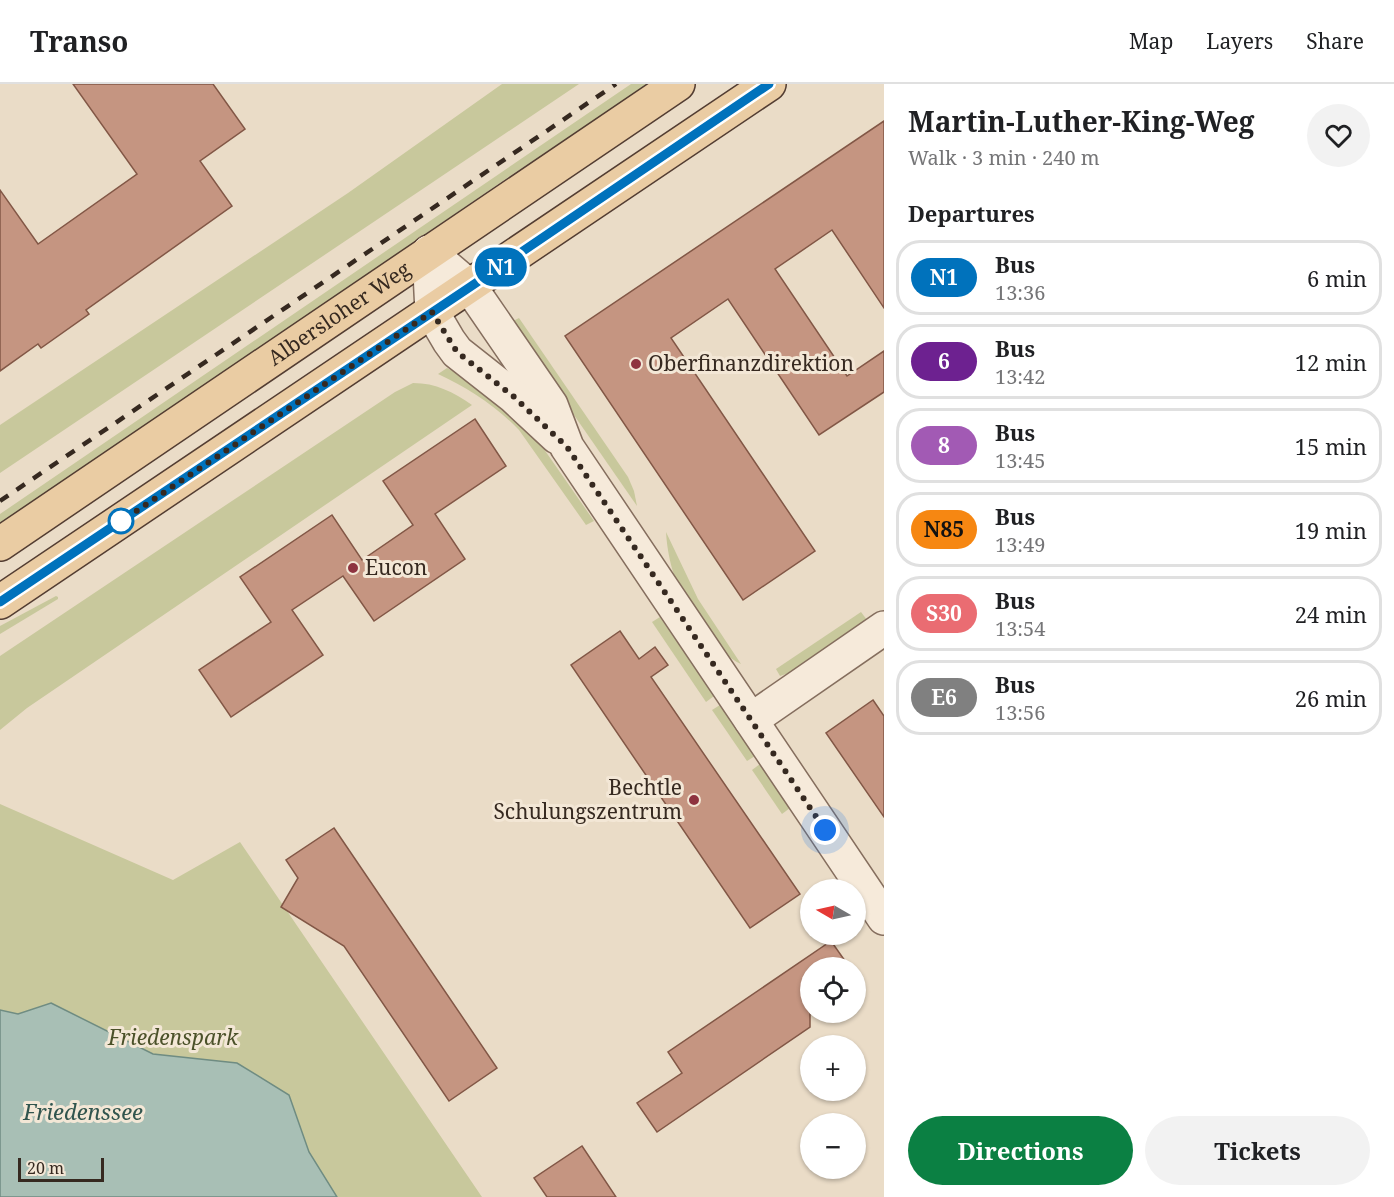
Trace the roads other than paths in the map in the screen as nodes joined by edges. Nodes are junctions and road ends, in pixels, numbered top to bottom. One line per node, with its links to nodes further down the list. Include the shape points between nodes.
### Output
1 (678, 84): 3 (main road, Albersloher Weg)
2 (769, 84): 4 (main road)
3 (429, 252): 4 (street); 5 (street); 7 (main road, Albersloher Weg)
4 (470, 287): 5 (main road); 6 (street, via 551,405)
5 (432, 312): 6 (street, via 457,352 513,396); 8 (main road)
6 (567, 447): 10 (street)
7 (0, 544)
8 (0, 602)
9 (884, 628): 10 (street)
10 (751, 720): 11 (street)
11 (884, 918)

